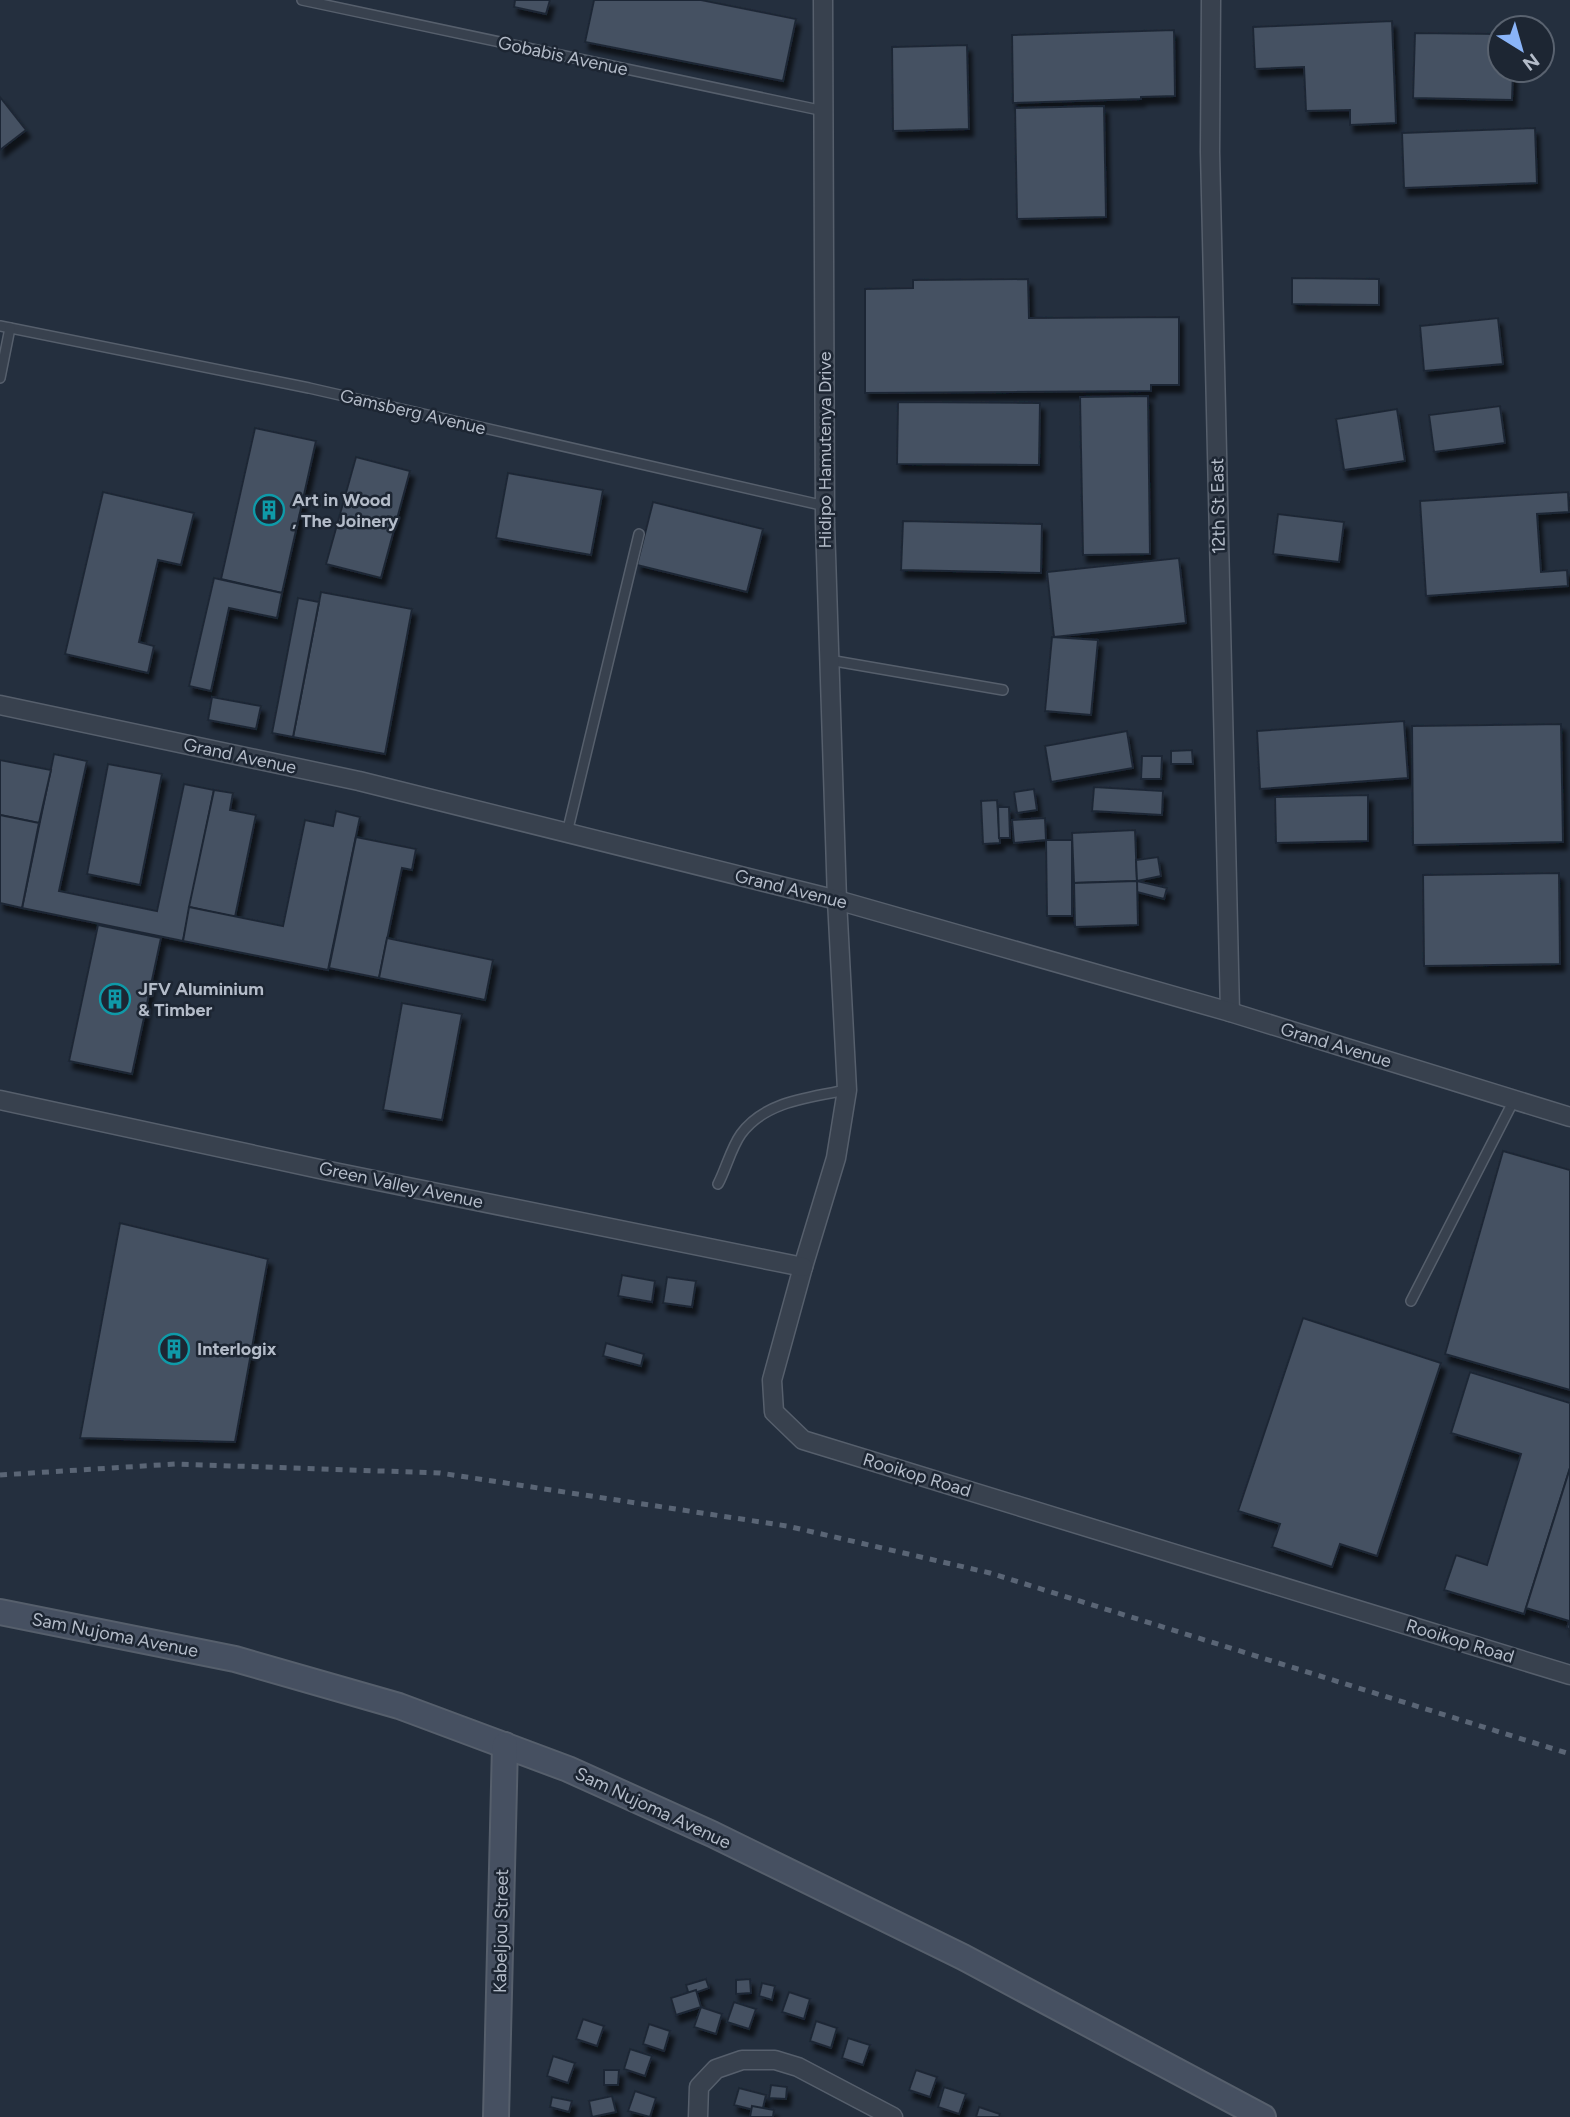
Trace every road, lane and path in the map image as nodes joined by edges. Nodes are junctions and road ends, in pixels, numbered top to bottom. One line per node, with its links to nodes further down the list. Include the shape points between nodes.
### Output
1 (302, 0): 4 (lane, Gobabis Avenue)
2 (823, 0): 4 (street, Hidipo Hamutenya Drive)
3 (1211, 0): 15 (street, 12th St East, via 1210,165)
4 (825, 111): 8 (street, Hidipo Hamutenya Drive)
5 (0, 326): 6 (lane, Gamsberg Avenue)
6 (10, 328): 7 (lane); 8 (lane, Gamsberg Avenue, via 309,388)
7 (0, 379)
8 (825, 506): 10 (street, Hidipo Hamutenya Drive)
9 (639, 534): 13 (lane)
10 (829, 660): 11 (lane); 14 (street, Hidipo Hamutenya Drive)
11 (1003, 690)
12 (0, 705): 13 (street, Grand Avenue, via 359,781)
13 (567, 832): 14 (street, Grand Avenue)
14 (837, 900): 15 (street, Grand Avenue); 16 (street, Rooikop Road)
15 (1230, 1012): 18 (street, Grand Avenue)
16 (847, 1090): 20 (lane, via 797,1099 764,1114 742,1133); 21 (street, Rooikop Road, via 836,1158)
17 (0, 1100): 21 (street, Green Valley Avenue)
18 (1514, 1100): 19 (street, Grand Avenue); 22 (lane)
19 (1570, 1117)
20 (718, 1184)
21 (803, 1267): 24 (street, Rooikop Road, via 772,1380 774,1412 803,1440)
22 (1411, 1301)
23 (0, 1612): 25 (street, Sam Nujoma Avenue, via 235,1659 399,1706)
24 (1570, 1675)
25 (505, 1745): 26 (street, Kabeljou Street); 29 (street, Sam Nujoma Avenue, via 750,1853 962,1957)
26 (496, 2117)
27 (698, 2117): 28 (street, via 699,2087 716,2069 742,2060 775,2060 798,2067)
28 (893, 2117)
29 (1263, 2117)

